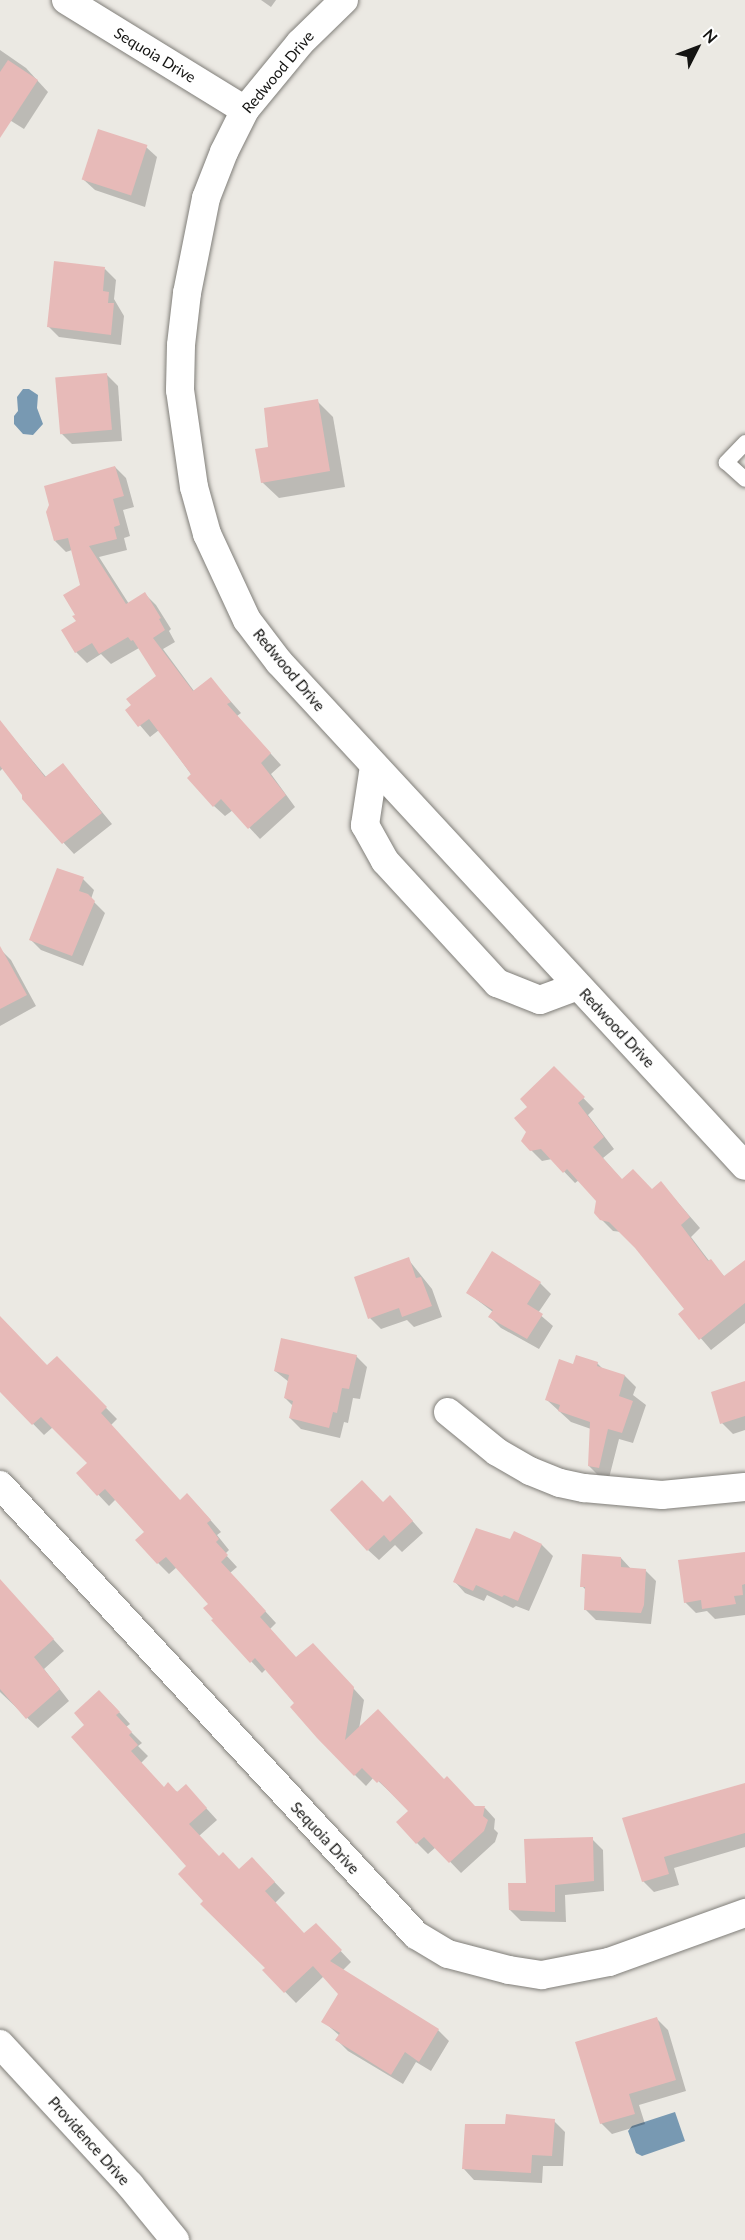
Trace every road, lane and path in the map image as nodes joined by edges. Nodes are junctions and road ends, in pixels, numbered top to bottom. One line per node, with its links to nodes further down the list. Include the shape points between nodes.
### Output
1 (66, 0): 3 (street, Sequoia Drive)
2 (344, 0): 3 (street, Redwood Drive, via 300,44)
3 (245, 110): 6 (street, Redwood Drive, via 206,198 187,293 180,390 194,487 207,534 248,620 279,662)
4 (745, 442): 5 (lane, via 726,462)
5 (745, 478)
6 (374, 766): 7 (street, Redwood Drive); 7 (street, via 365,825 385,861 497,983 540,1000)
7 (578, 986): 8 (street, Redwood Drive)
8 (745, 1166)
9 (448, 1412): 11 (street, via 497,1452 560,1482 662,1496)
10 (0, 1485): 12 (street, Sequoia Drive, via 416,1935 448,1954 542,1975 609,1962)
11 (745, 1487)
12 (745, 1913)
13 (0, 2044): 14 (street, Providence Drive, via 130,2185)
14 (175, 2240)

